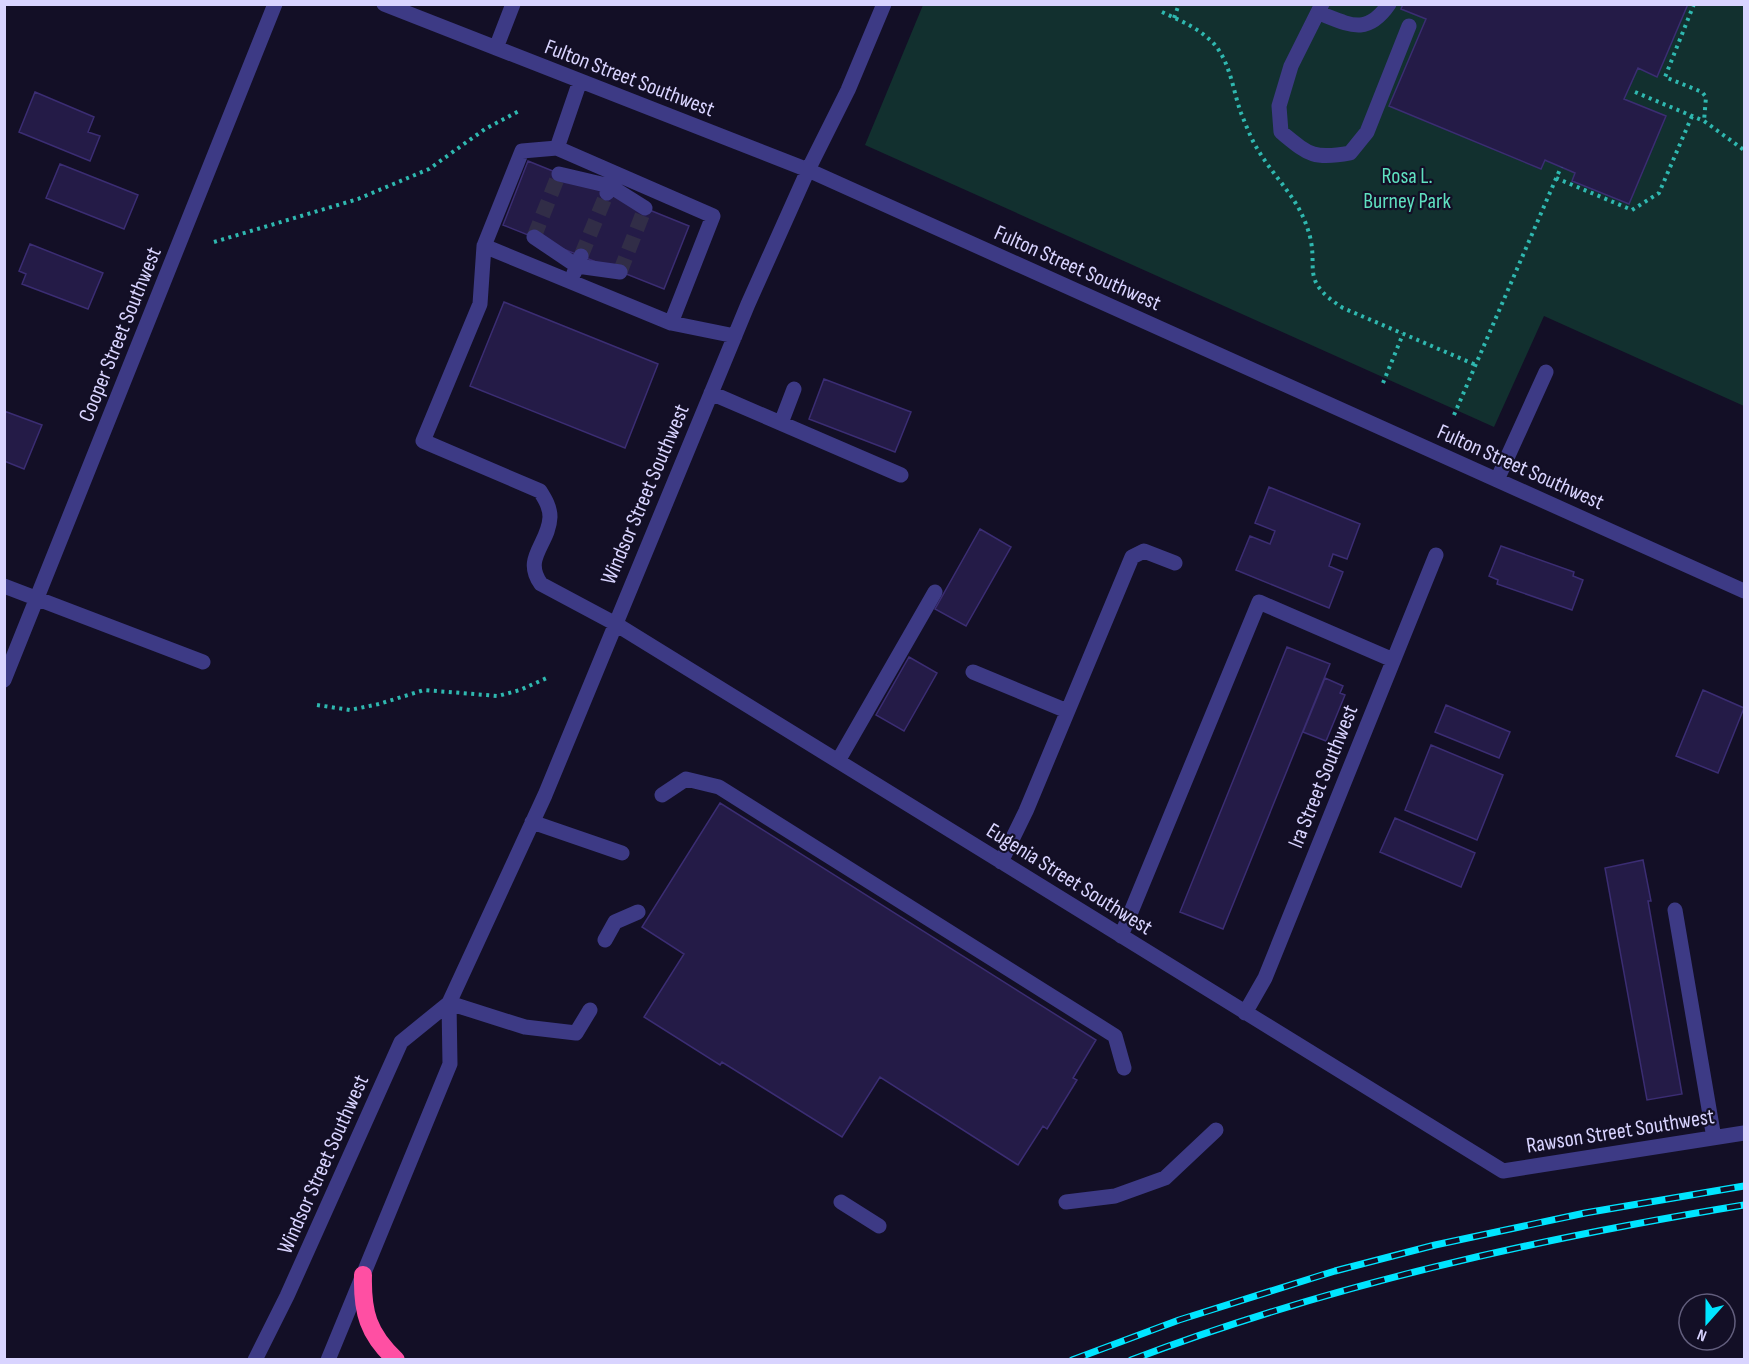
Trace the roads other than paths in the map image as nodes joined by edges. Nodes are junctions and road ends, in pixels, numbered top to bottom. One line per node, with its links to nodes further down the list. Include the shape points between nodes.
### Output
1 (274, 4): 33 (street, Cooper Street Southwest)
2 (384, 4): 8 (street, Fulton Street Southwest)
3 (513, 4): 8 (street)
4 (884, 4): 11 (street, Windsor Street Southwest, via 848,90)
5 (1389, 4): 6 (street, via 1379,19 1361,26)
6 (1320, 9): 7 (street, via 1291,66 1279,106 1281,132 1307,153 1331,157 1350,153 1367,132)
7 (1409, 26)
8 (496, 48): 9 (street, Fulton Street Southwest)
9 (580, 81): 10 (street); 11 (street, Fulton Street Southwest)
10 (557, 148): 13 (street); 16 (street, via 522,151)
11 (808, 170): 21 (street, Windsor Street Southwest); 27 (street, Fulton Street Southwest)
12 (559, 174): 13 (street)
13 (611, 184): 14 (street); 20 (street, via 713,216)
14 (645, 208)
15 (534, 237): 17 (street)
16 (484, 246): 19 (street); 34 (street, Eugenia Street Southwest, via 480,304 423,441 540,491 548,504 550,519 532,565 534,575 541,584)
17 (579, 261): 18 (street); 19 (street)
18 (620, 272)
19 (570, 282): 20 (street)
20 (671, 322): 21 (street)
21 (735, 336): 24 (street, Windsor Street Southwest)
22 (1546, 372): 27 (street)
23 (794, 389): 25 (street)
24 (711, 393): 25 (street); 34 (street, Windsor Street Southwest)
25 (781, 423): 26 (street)
26 (901, 475)
27 (1497, 480): 31 (street, Fulton Street Southwest)
28 (1436, 555): 35 (street, Ira Street Southwest)
29 (1175, 563): 39 (street, via 1144,551 1132,557)
30 (4, 586): 33 (street)
31 (1744, 591)
32 (935, 592): 40 (street)
33 (37, 599): 36 (street); 38 (street, Cooper Street Southwest)
34 (614, 623): 40 (street, Eugenia Street Southwest); 42 (street, Windsor Street Southwest)
35 (1393, 660): 47 (street, via 1259,602); 51 (street, Ira Street Southwest, via 1265,978)
36 (202, 662)
37 (973, 672): 39 (street)
38 (4, 680)
39 (1067, 711): 44 (street)
40 (838, 761): 44 (street, Eugenia Street Southwest)
41 (662, 795): 52 (street, via 686,779 719,787 1115,1036)
42 (532, 822): 43 (street); 49 (street, Windsor Street Southwest)
43 (622, 853)
44 (1001, 862): 47 (street, Eugenia Street Southwest)
45 (1675, 910): 55 (street)
46 (638, 912): 48 (street, via 615,922)
47 (1121, 936): 51 (street, Eugenia Street Southwest)
48 (605, 940)
49 (449, 1003): 50 (street, via 525,1027 576,1034); 60 (street, Windsor Street Southwest, via 450,1064); 61 (street, Windsor Street Southwest, via 401,1042)
50 (590, 1010)
51 (1245, 1013): 56 (street, Eugenia Street Southwest)
52 (1124, 1068)
53 (1216, 1130): 58 (street, via 1165,1178 1115,1196)
54 (1744, 1133): 55 (street, Rawson Street Southwest)
55 (1714, 1138): 56 (street, Rawson Street Southwest)
56 (1503, 1171)
57 (841, 1202): 59 (street)
58 (1066, 1202)
59 (879, 1226)
60 (363, 1275): 62 (street, Windsor Street Southwest); 63 (highway, via 364,1311 382,1347)
61 (255, 1359)
62 (328, 1359)
63 (396, 1359)

